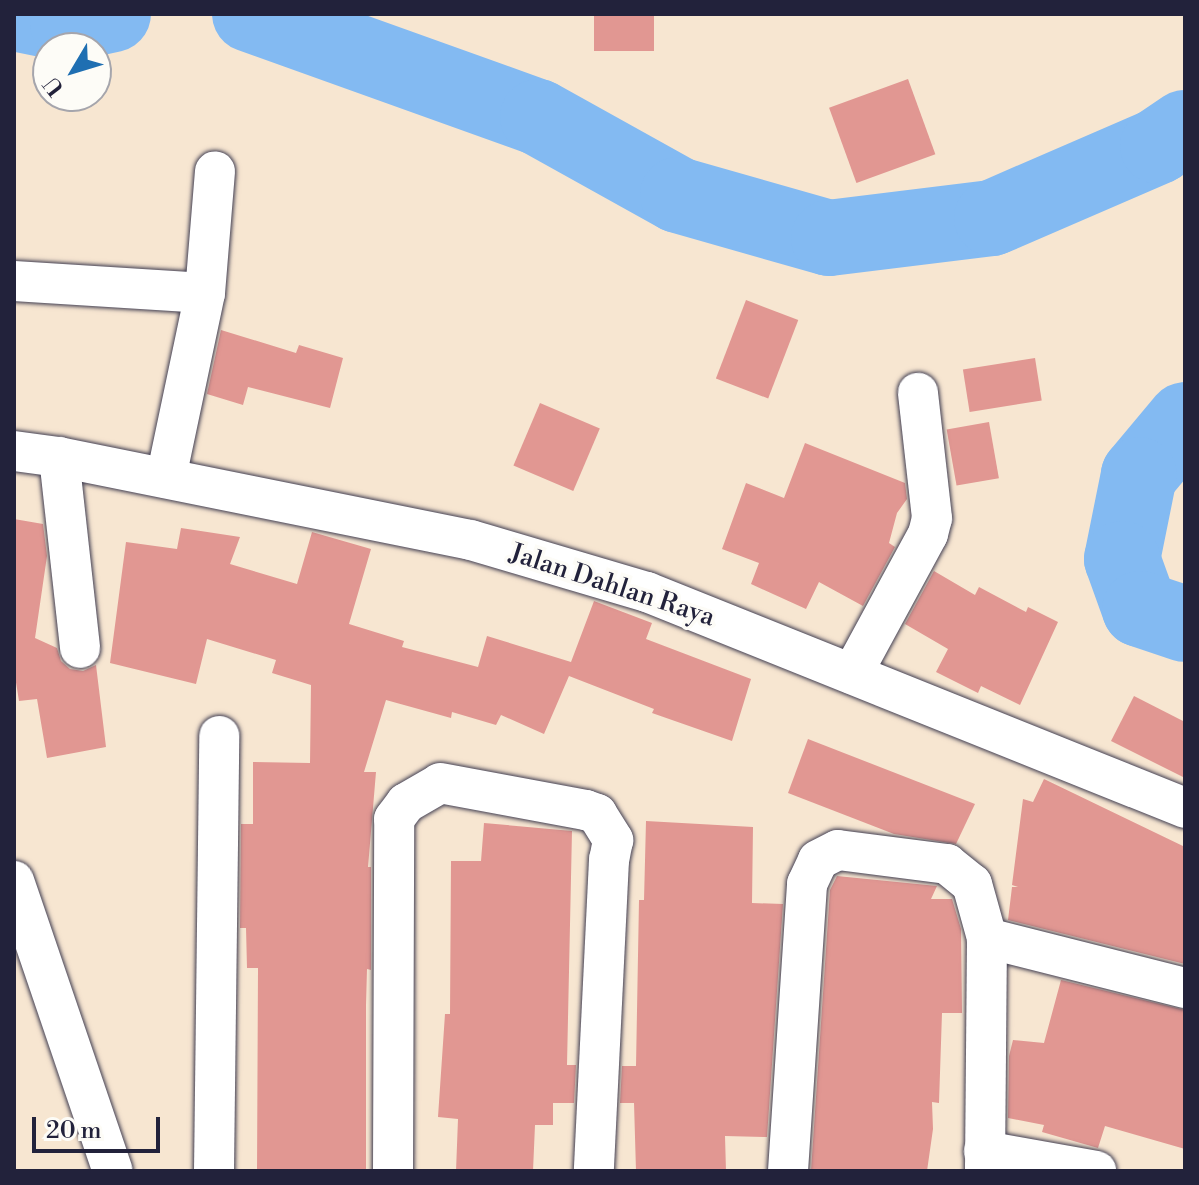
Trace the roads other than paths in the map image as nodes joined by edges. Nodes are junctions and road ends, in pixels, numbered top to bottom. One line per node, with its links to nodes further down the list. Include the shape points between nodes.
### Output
1 (215, 171): 3 (street)
2 (14, 281): 3 (street)
3 (205, 293): 7 (street)
4 (918, 393): 9 (street, via 932,518)
5 (14, 451): 6 (street, Jalan Dahlan Raya)
6 (59, 457): 7 (street, Jalan Dahlan Raya); 8 (street)
7 (166, 478): 9 (street, Jalan Dahlan Raya, via 471,540 647,592)
8 (80, 648)
9 (852, 674): 11 (street, Jalan Dahlan Raya)
10 (219, 736): 18 (street)
11 (1185, 808)
12 (14, 881): 17 (street)
13 (987, 938): 14 (street); 15 (street); 21 (street, via 972,884 947,864 838,850 818,860 807,884)
14 (1185, 988)
15 (985, 1161): 16 (street)
16 (1088, 1170)
17 (113, 1171)
18 (214, 1171)
19 (393, 1171): 20 (street, via 394,819 406,803 440,783 586,810 597,814 613,840)
20 (594, 1171)
21 (788, 1171)

